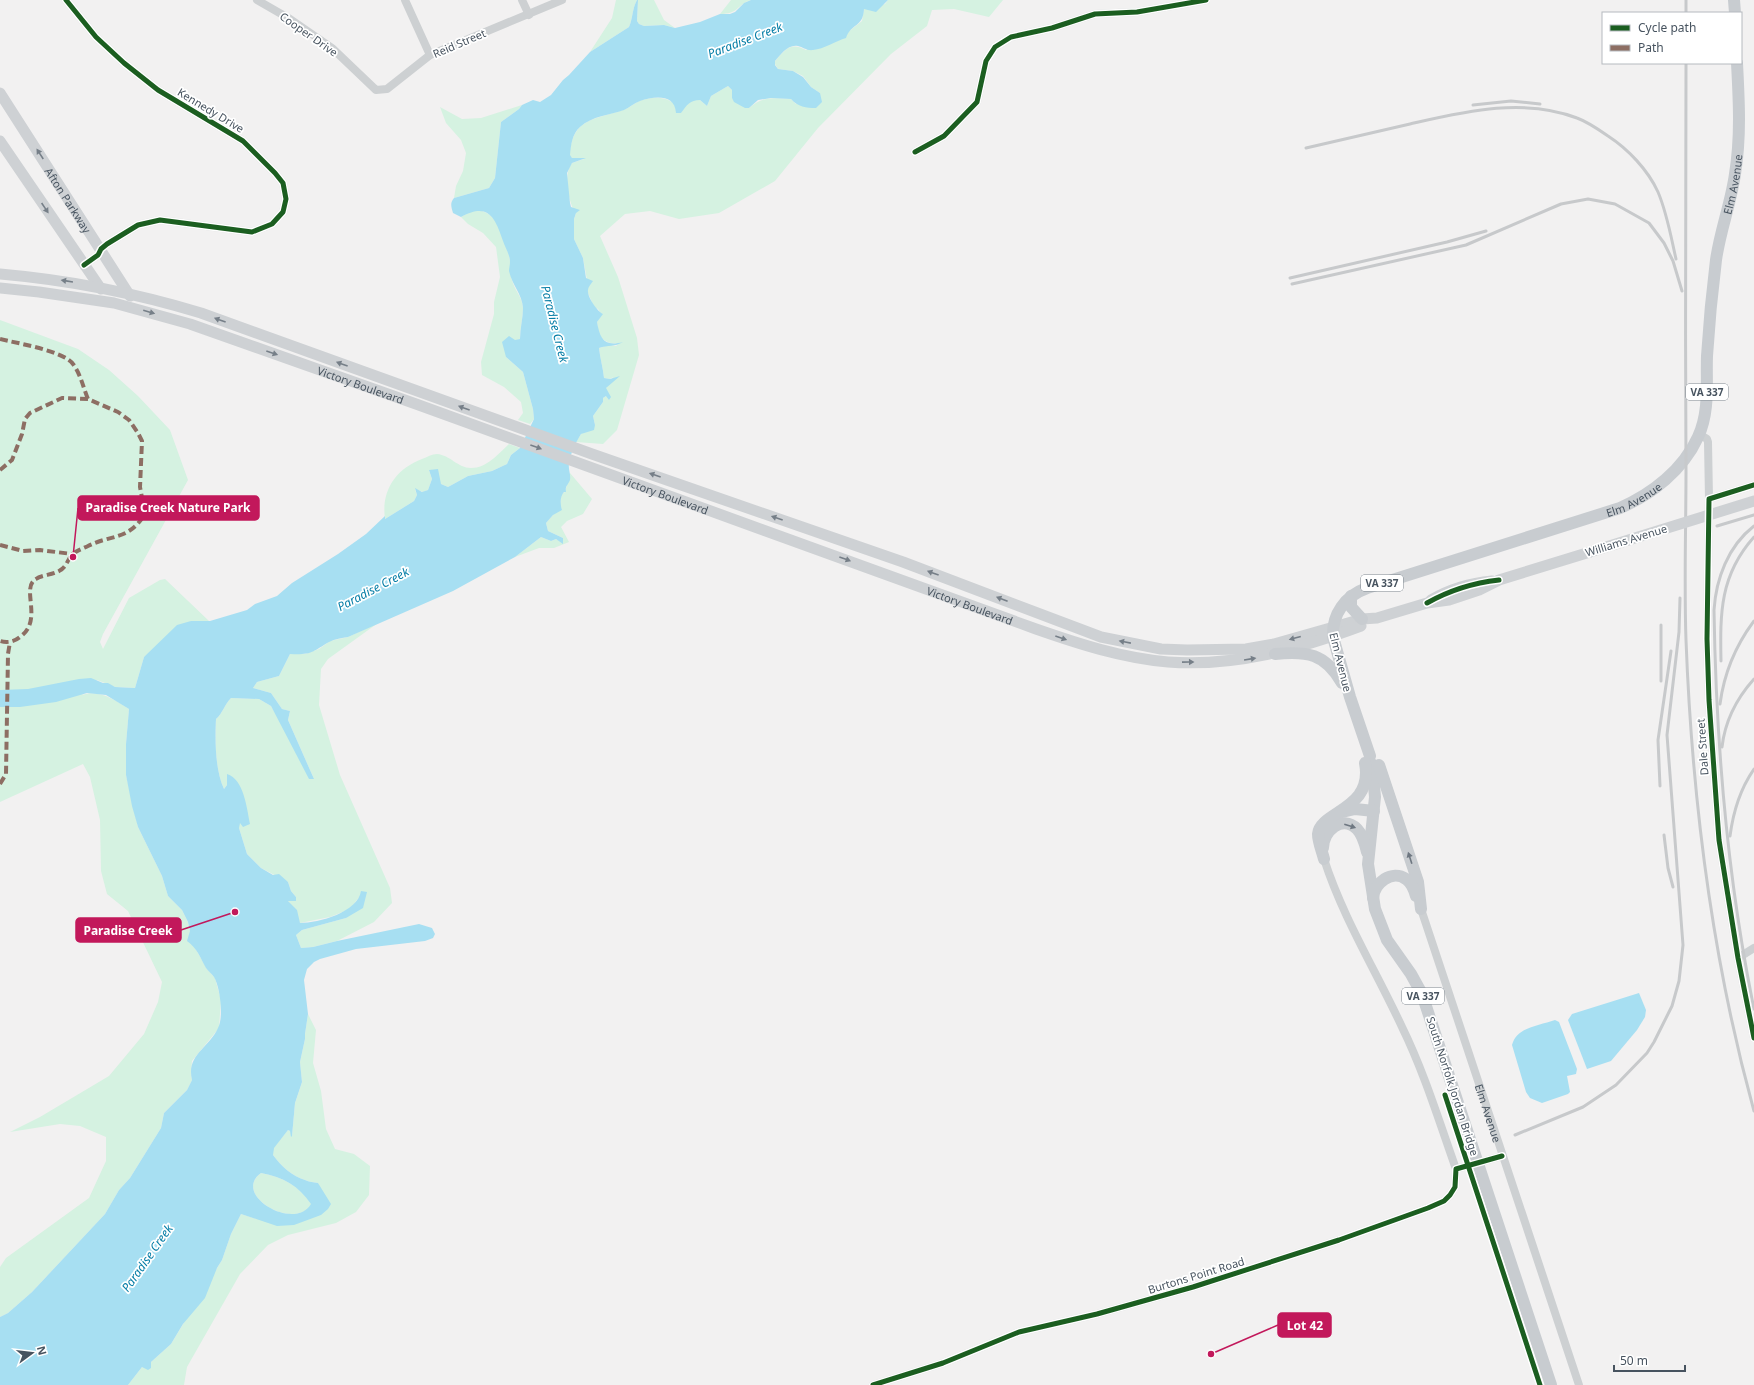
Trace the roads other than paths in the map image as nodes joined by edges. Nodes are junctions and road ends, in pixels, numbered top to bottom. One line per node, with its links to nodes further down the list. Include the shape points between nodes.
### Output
1 (66, 0): 16 (street, Kennedy Drive, via 96,37 158,90 243,141 276,173 283,183 286,199 283,212 272,224 252,232 160,220 138,225)
2 (257, 0): 12 (street, Cooper Drive, via 332,48)
3 (405, 0): 10 (street)
4 (522, 0): 9 (street)
5 (562, 0): 9 (street, Reid Street)
6 (1206, 0): 15 (street, via 1137,12 1095,14 1052,28 1011,37 995,47 986,61 976,102 944,136)
7 (1734, 0): 8 (main road)
8 (1734, 12)
9 (529, 15): 10 (street, Reid Street)
10 (430, 55): 12 (street, Reid Street, via 387,89 376,90)
11 (1737, 64): 24 (main road, Elm Avenue / VA 337, via 1740,124 1735,175 1716,259 1707,357 1707,396 1704,420)
12 (357, 73)
13 (0, 93): 16 (main road, Afton Parkway, one-way to 13)
14 (0, 141): 17 (main road, one-way to 17)
15 (915, 152)
16 (101, 249): 17 (street, Kennedy Drive, via 98,255); 21 (main road, Afton Parkway)
17 (84, 265): 19 (main road)
18 (0, 274): 19 (main road, Victory Boulevard, one-way to 18)
19 (99, 287): 21 (main road, Victory Boulevard); 22 (main road)
20 (0, 288): 22 (main road, Victory Boulevard)
21 (129, 293): 23 (main road, Afton Parkway); 32 (main road, Victory Boulevard, one-way to 21, via 1101,637 903,562 501,422 201,313)
22 (114, 303): 23 (main road, Victory Boulevard)
23 (134, 308): 34 (main road, Victory Boulevard, one-way to 34, via 190,324 1073,642)
24 (1699, 434): 26 (street, Dale Street, via 1708,442); 28 (main road, Elm Avenue / VA 337, via 1692,448 1673,472 1639,499 1612,511 1366,588)
25 (1754, 485): 26 (street)
26 (1709, 500): 45 (street, Dale Street, via 1707,639 1712,739 1719,840)
27 (1754, 501): 29 (main road, Williams Avenue, bridge, via 1499,580 1449,600 1427,603)
28 (1351, 596): 30 (main road, via 1351,607); 31 (main road, Elm Avenue / VA 337, via 1339,610)
29 (1377, 618): 30 (main road, Williams Avenue); 31 (main road, Williams Avenue, via 1365,625)
30 (1362, 619): 31 (main road, Williams Avenue)
31 (1333, 632): 32 (main road, Victory Boulevard, one-way to 32, via 1246,648 1187,650); 33 (main road, Victory Boulevard); 35 (main road, Elm Avenue)
32 (1152, 647): 34 (main road)
33 (1275, 654): 34 (main road, Victory Boulevard, one-way to 33, via 1225,661); 35 (main road, via 1302,653 1321,659 1336,672)
34 (1150, 660)
35 (1350, 697): 36 (main road, Elm Avenue)
36 (1357, 717): 37 (main road); 37 (main road, Elm Avenue)
37 (1371, 760): 38 (main road, VA 337, via 1375,785); 39 (main road, via 1362,789 1353,802); 43 (main road, one-way to 37, via 1418,882)
38 (1374, 811): 39 (main road, via 1355,809); 41 (main road, VA 337)
39 (1341, 812): 40 (main road, via 1325,822 1319,830)
40 (1324, 859): 41 (main road, one-way to 41, via 1323,844 1327,834 1332,827 1345,824 1355,827 1361,834); 48 (street, via 1356,937 1403,1028)
41 (1368, 864): 42 (main road, VA 337)
42 (1374, 905): 43 (main road, via 1375,889 1381,881 1399,876 1413,887); 50 (main road, South Norfolk Jordan Bridge / VA 337, bridge, via 1387,940 1422,994)
43 (1421, 910): 47 (street, Elm Avenue)
44 (1754, 948): 45 (street)
45 (1738, 958): 46 (street, Dale Street)
46 (1754, 1038)
47 (1502, 1156): 48 (street); 51 (street, Elm Avenue)
48 (1456, 1169): 49 (street, Burtons Point Road, via 1454,1187 1450,1195 1444,1201 1428,1208 1193,1287 1097,1314 1019,1332 943,1363)
49 (873, 1385)
50 (1551, 1385)
51 (1579, 1385)

